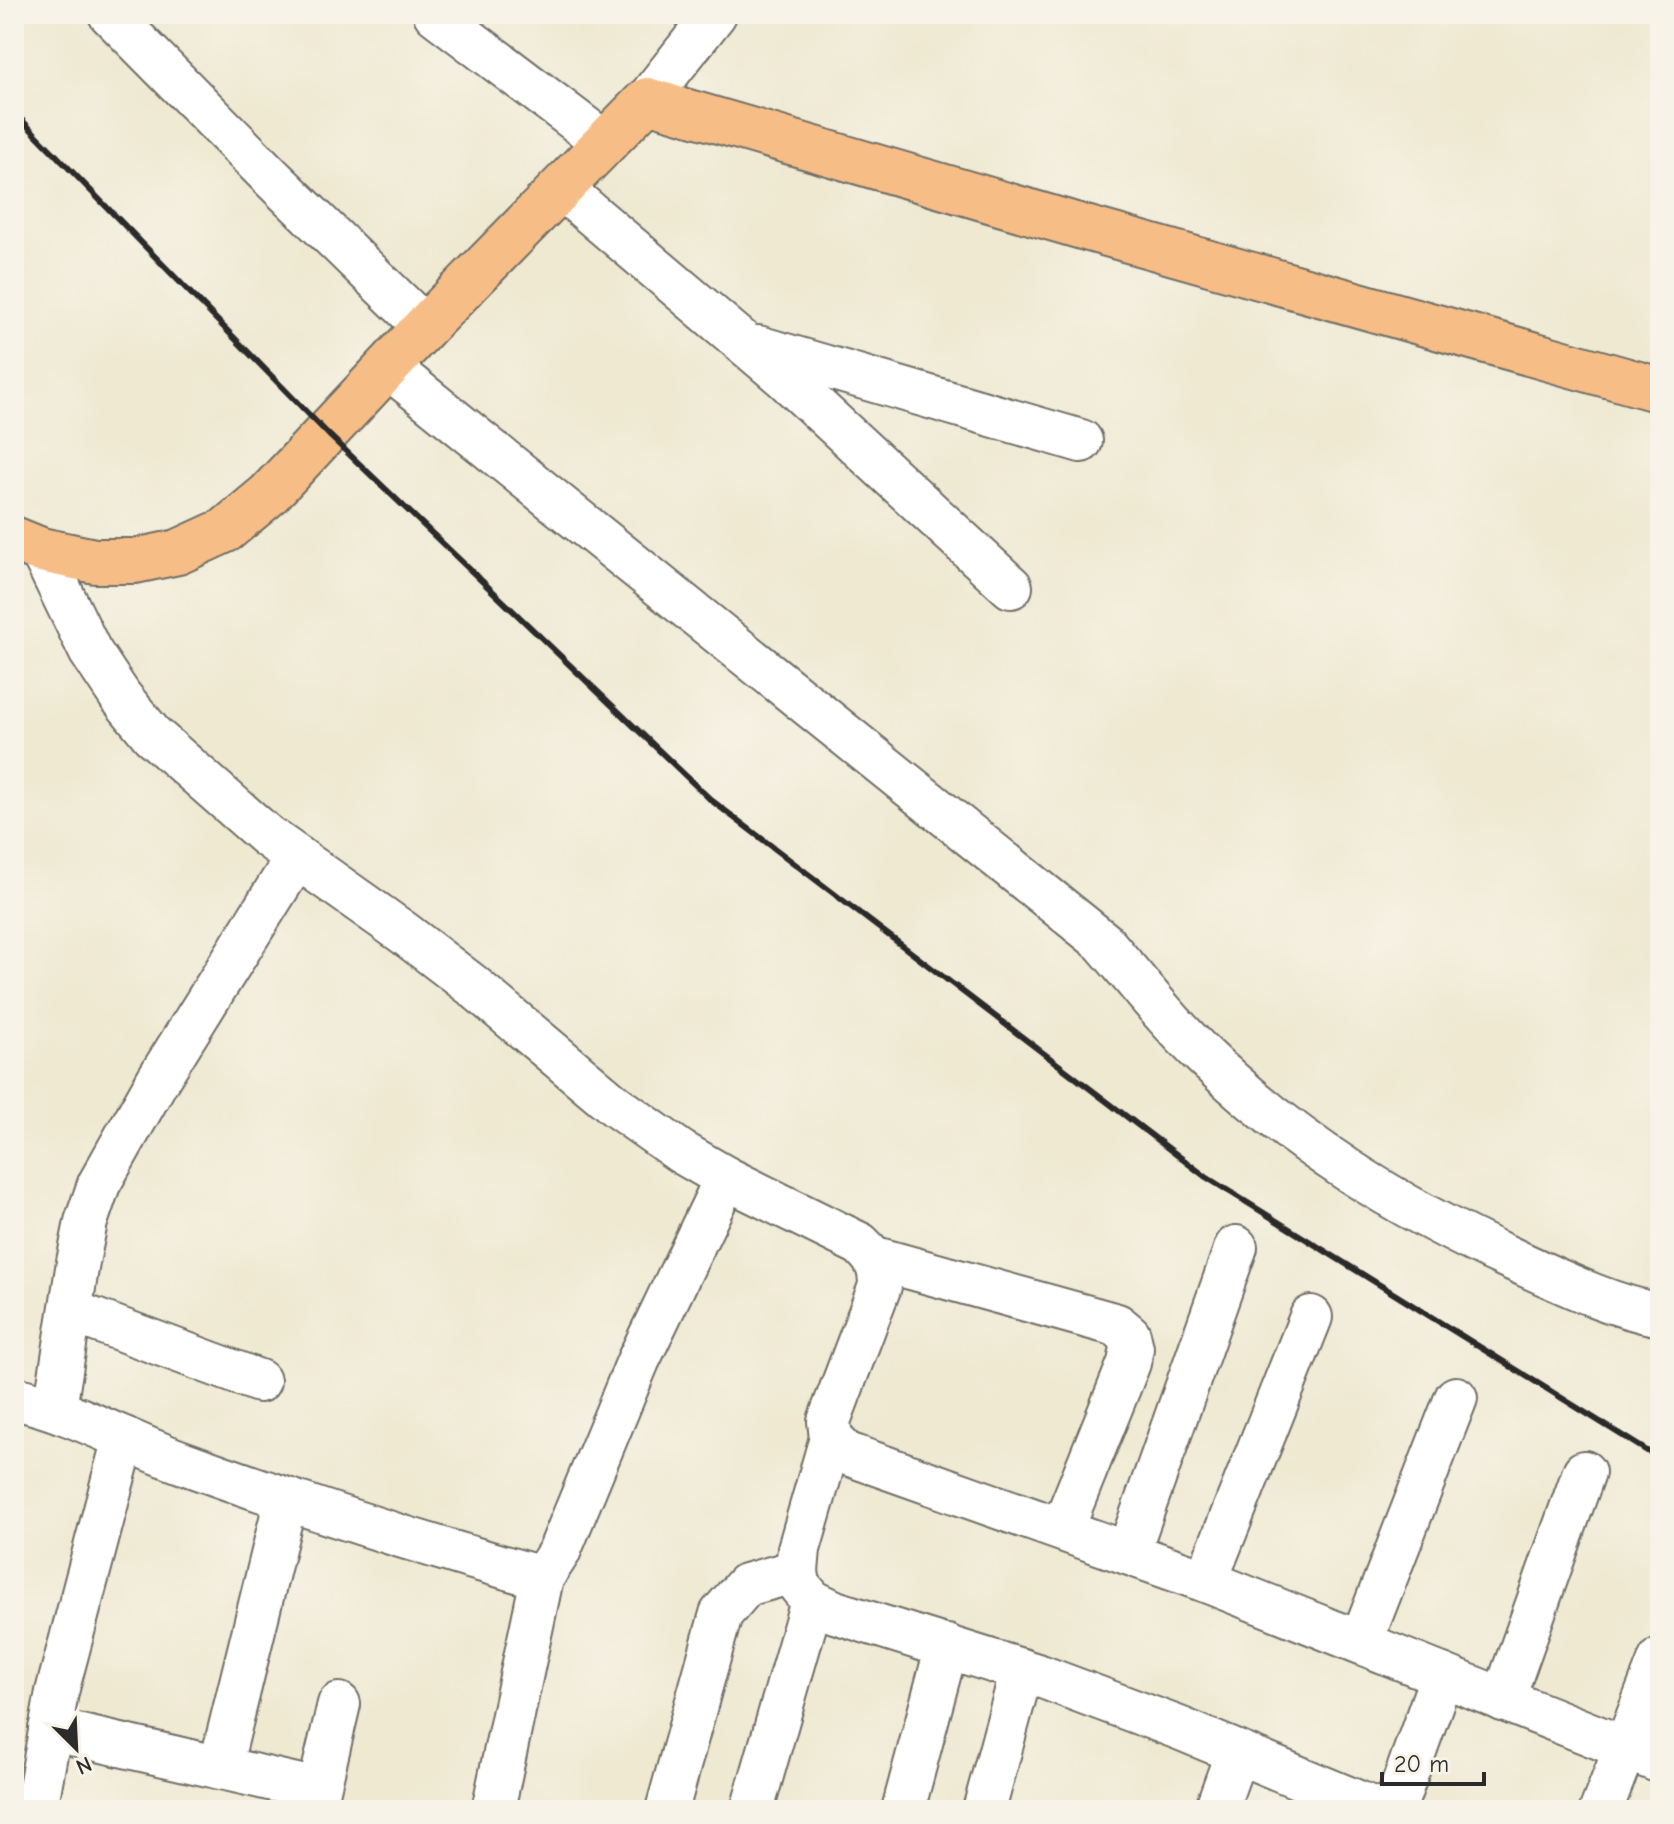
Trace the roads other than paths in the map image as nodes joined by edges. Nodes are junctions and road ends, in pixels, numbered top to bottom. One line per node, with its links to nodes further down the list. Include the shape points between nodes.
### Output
1 (110, 14): 7 (street)
2 (435, 14): 5 (street)
3 (715, 14): 4 (street)
4 (647, 100): 5 (main road); 10 (main road)
5 (604, 142): 6 (main road)
6 (562, 189): 7 (main road); 8 (street)
7 (425, 327): 9 (main road)
8 (745, 344): 11 (street); 13 (street)
9 (389, 368): 12 (main road, via 268,495 226,530 178,552 135,561 95,561); 19 (street, via 1103,942 1202,1055 1309,1146 1442,1227 1584,1292)
10 (1660, 390)
11 (1081, 441)
12 (28, 544): 14 (street, via 90,651 152,735)
13 (1011, 587)
14 (297, 857): 15 (street, via 461,976 616,1106); 18 (street, via 99,1184 86,1222)
15 (726, 1178): 17 (street, via 860,1244); 31 (street, via 638,1361 559,1552)
16 (1236, 1247): 30 (street)
17 (875, 1258): 26 (street, via 880,1286 829,1421); 29 (street, via 1117,1325 1129,1335 1129,1363)
18 (71, 1311): 21 (street); 24 (street)
19 (1660, 1315)
20 (1311, 1317): 32 (street)
21 (259, 1381)
22 (14, 1398): 24 (street)
23 (1456, 1398): 34 (street)
24 (55, 1409): 25 (street)
25 (124, 1438): 28 (street); 41 (street)
26 (831, 1438): 29 (street, via 845,1453); 33 (street, via 799,1549)
27 (1584, 1472): 39 (street)
28 (286, 1499): 31 (street); 44 (street)
29 (1062, 1529): 30 (street)
30 (1128, 1553): 32 (street)
31 (542, 1578): 47 (street)
32 (1206, 1581): 34 (street)
33 (805, 1586): 35 (street, via 835,1612); 48 (street, via 746,1585 721,1614); 49 (street)
34 (1361, 1642): 38 (street)
35 (947, 1646): 37 (street); 50 (street)
36 (1660, 1659): 43 (street)
37 (1022, 1670): 42 (street); 51 (street)
38 (1442, 1675): 39 (street); 54 (street)
39 (1503, 1700): 43 (street)
40 (339, 1704): 45 (street)
41 (50, 1729): 44 (street); 46 (street)
42 (1237, 1752): 52 (street); 53 (street)
43 (1643, 1755): 55 (street)
44 (220, 1768): 45 (street)
45 (316, 1800)
46 (36, 1810)
47 (493, 1810)
48 (667, 1810)
49 (752, 1810)
50 (903, 1810)
51 (984, 1810)
52 (1216, 1810)
53 (1377, 1810)
54 (1394, 1810)
55 (1601, 1810)

